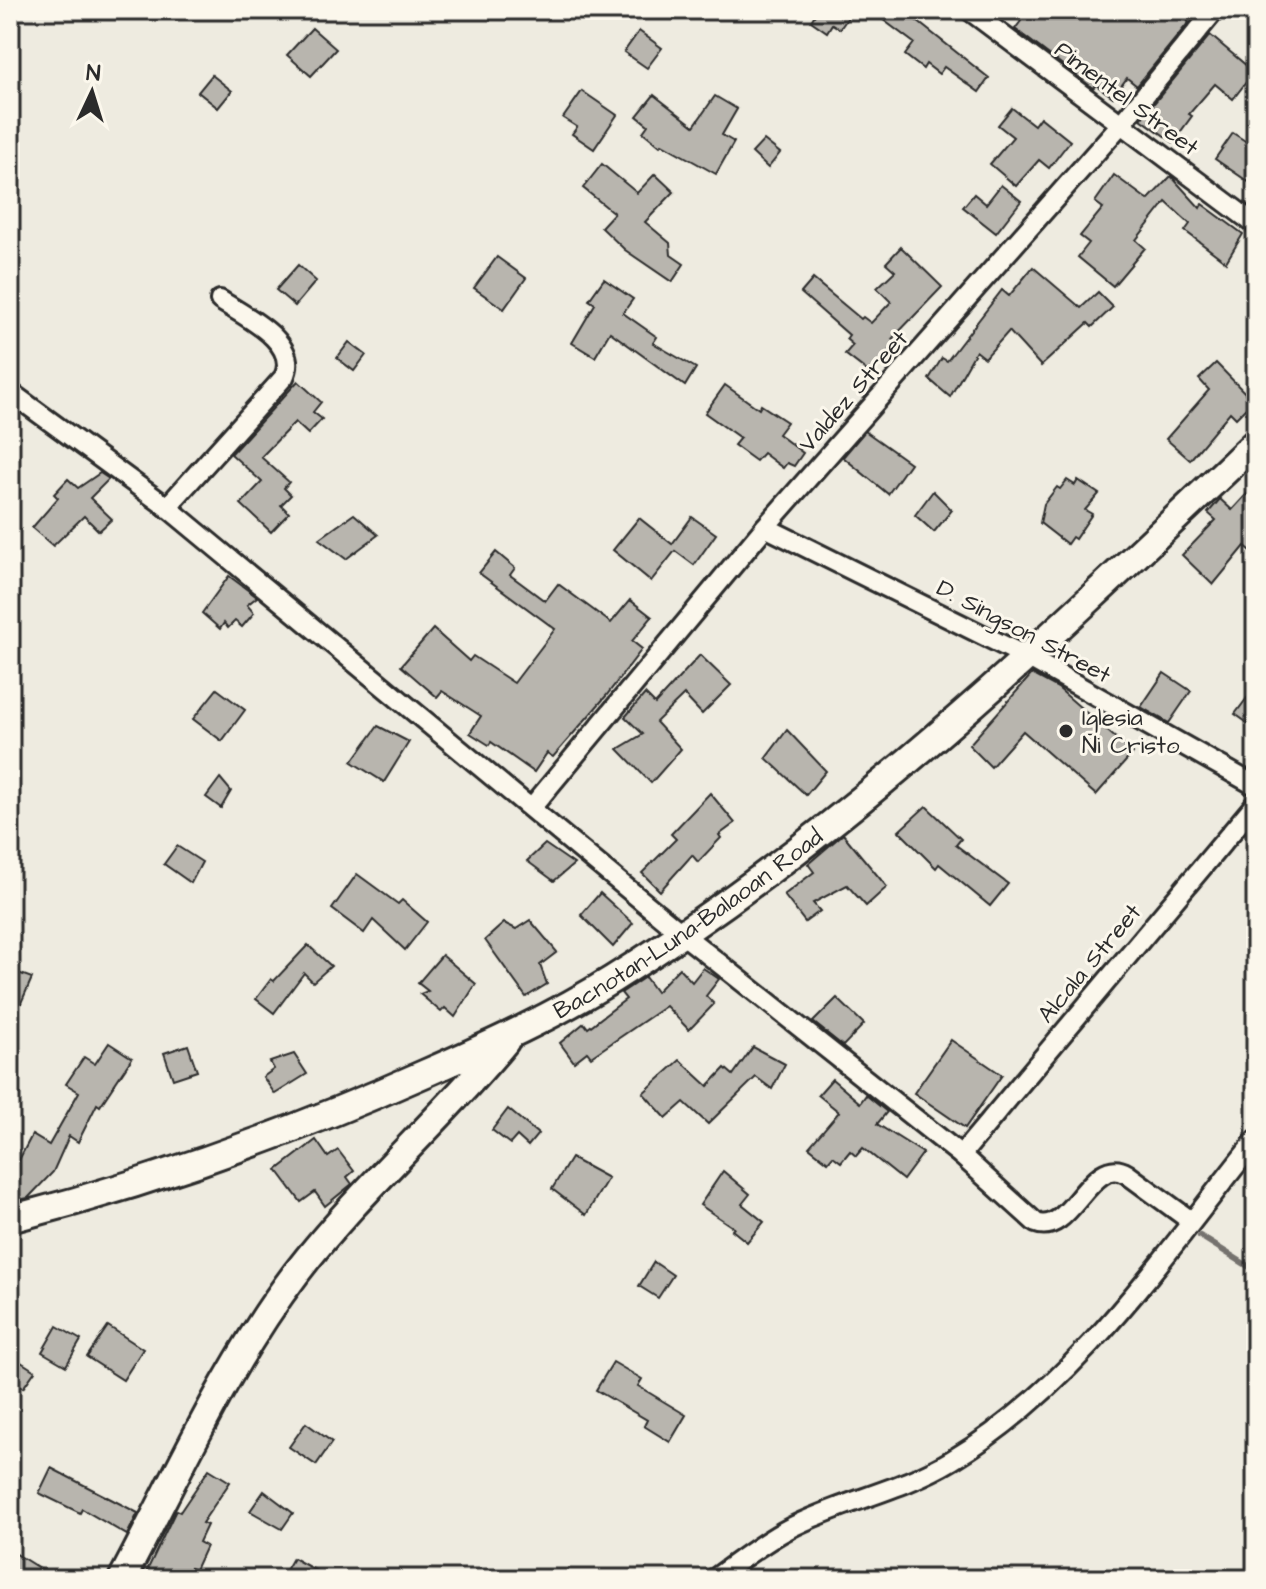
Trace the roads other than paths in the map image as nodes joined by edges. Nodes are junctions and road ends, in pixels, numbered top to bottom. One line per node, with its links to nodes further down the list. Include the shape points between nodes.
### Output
1 (969, 10): 3 (street, Pimentel Street)
2 (1215, 10): 3 (street, Valdez Street)
3 (1121, 124): 4 (street, Pimentel Street); 9 (street, Valdez Street)
4 (1256, 225)
5 (220, 300): 8 (street, via 278,343 288,367)
6 (10, 392): 8 (street)
7 (1256, 442): 10 (main road, Bacnotan-Luna-Balaoan Road)
8 (167, 507): 13 (street)
9 (765, 527): 10 (street, D. Singson Street); 13 (street, Valdez Street)
10 (1029, 658): 11 (street, D. Singson Street); 14 (main road, Bacnotan-Luna-Balaoan Road, via 815,837)
11 (1256, 786)
12 (1256, 803): 17 (street, Alcala Street)
13 (532, 807): 14 (street)
14 (681, 933): 15 (main road, Bacnotan-Luna-Balaoan Road, via 612,980); 17 (street)
15 (510, 1036): 18 (main road, Bacnotan-Luna-Balaoan Road, via 281,1135 150,1181); 20 (main road, via 465,1091 380,1174 295,1275 217,1398)
16 (1256, 1140): 19 (street)
17 (961, 1155): 19 (street, via 1040,1225 1055,1221 1103,1174 1115,1170)
18 (11, 1218)
19 (1191, 1221): 21 (street, via 1045,1392 1003,1426 921,1478 792,1527)
20 (122, 1579)
21 (714, 1579)

